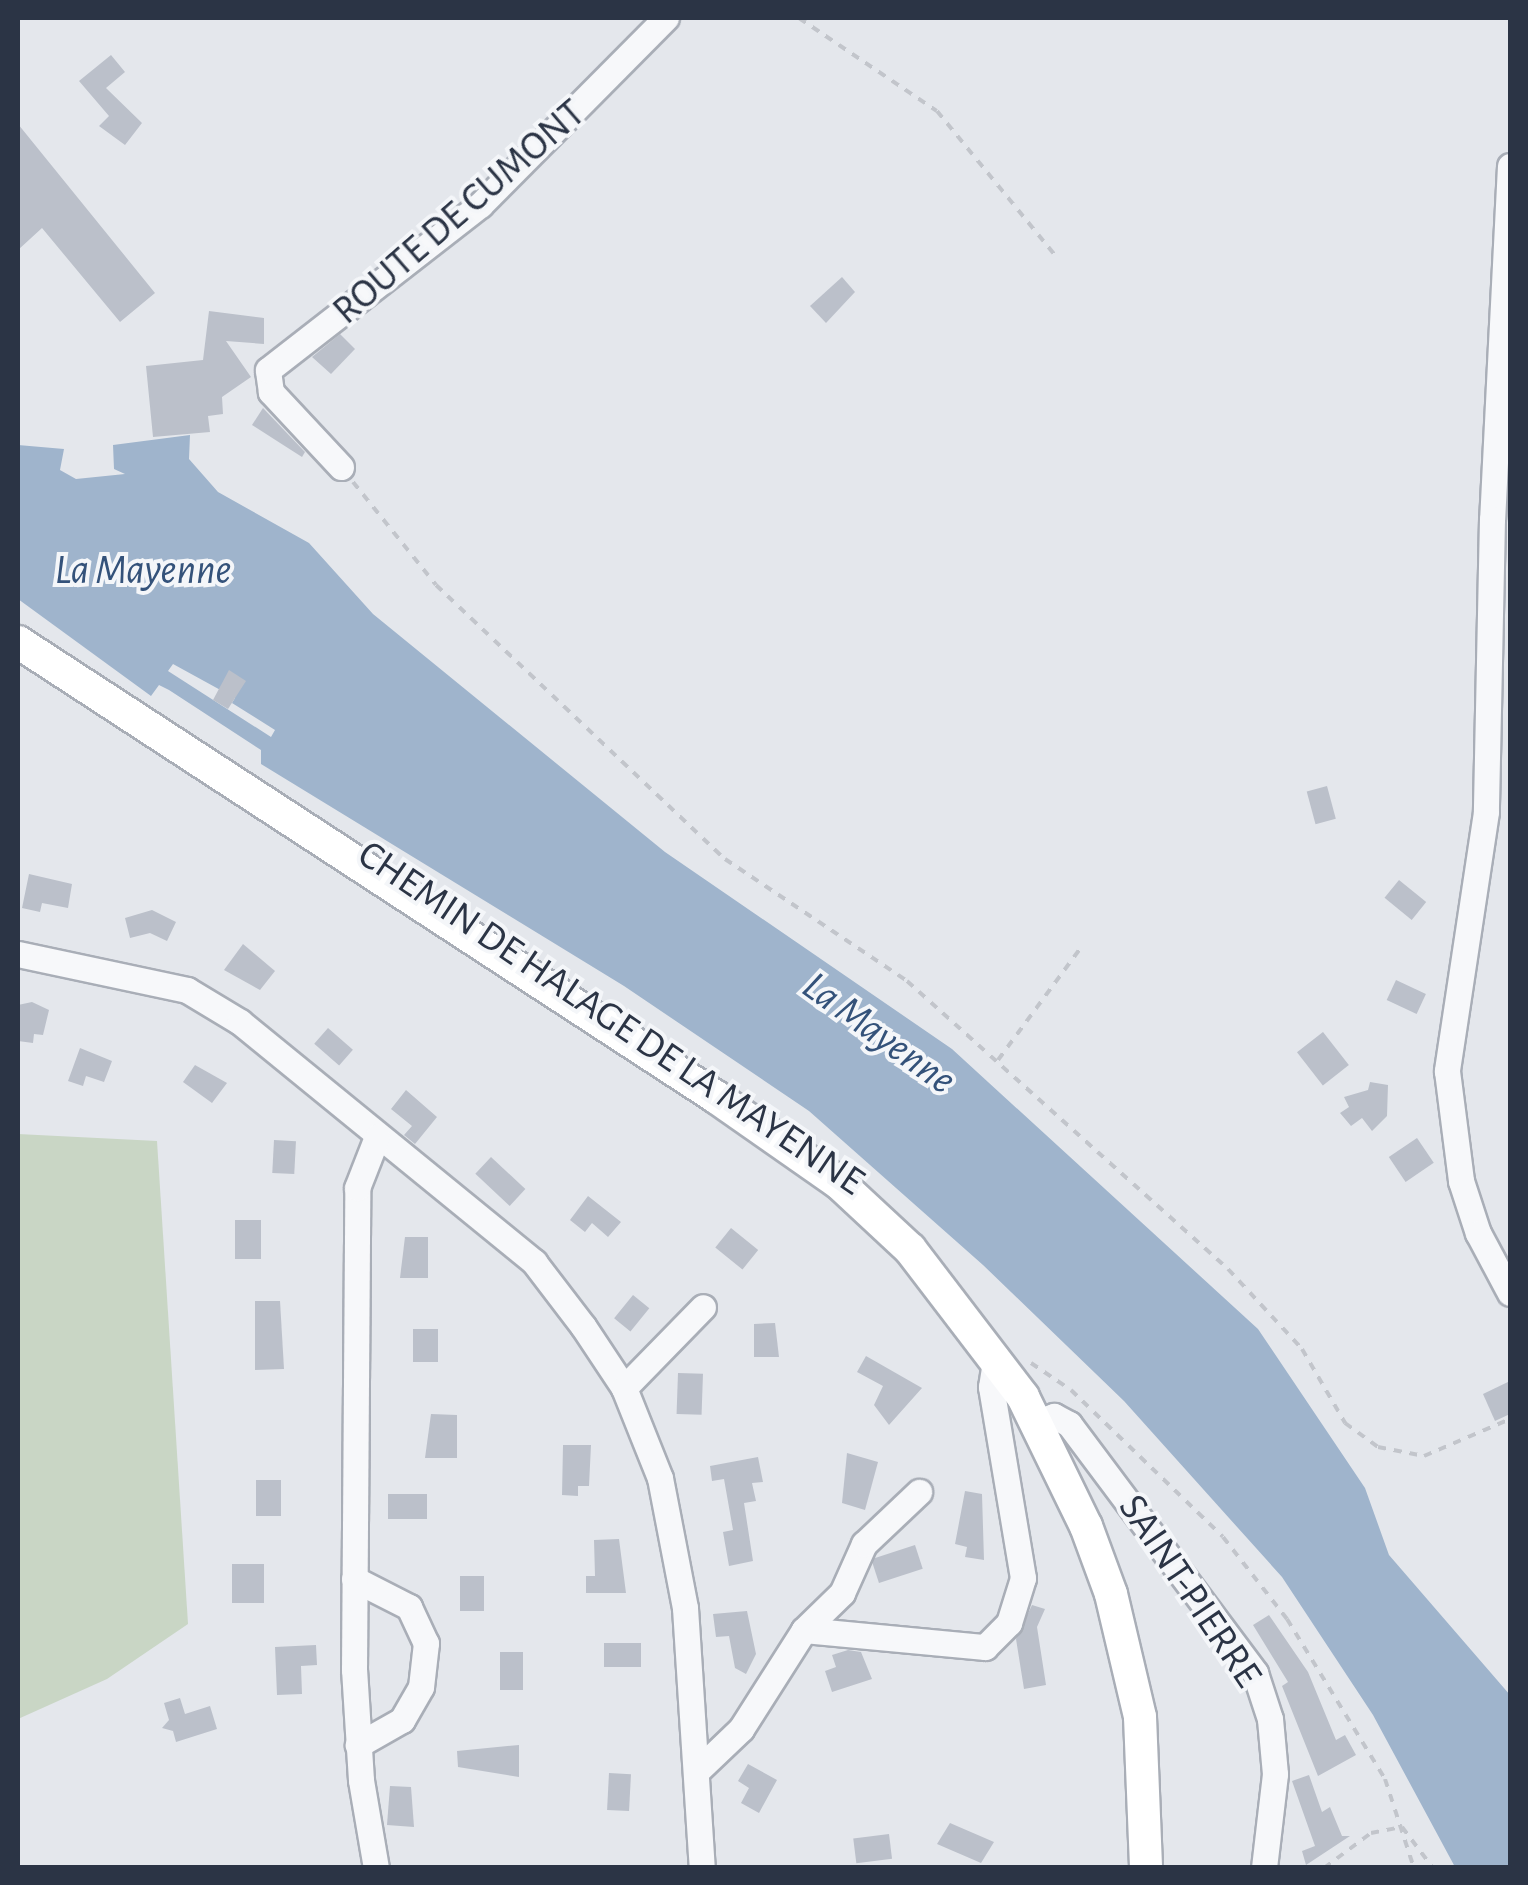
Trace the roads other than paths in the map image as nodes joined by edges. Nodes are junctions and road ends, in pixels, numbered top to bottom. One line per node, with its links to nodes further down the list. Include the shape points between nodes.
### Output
1 (666, 18): 3 (street, ROUTE DE CUMONT, via 480,205 268,370 271,392)
2 (1510, 166): 5 (street, via 1494,464)
3 (341, 467)
4 (18, 642): 10 (main road, via 796,1152 910,1249)
5 (1499, 792): 8 (street, via 1447,1070 1449,1116 1478,1233)
6 (18, 954): 7 (street, via 187,990 240,1022)
7 (376, 1137): 11 (street, via 534,1262); 14 (street, via 358,1188)
8 (1510, 1293)
9 (704, 1307): 11 (street)
10 (1009, 1354): 12 (main road); 15 (street, via 991,1387 1023,1578 1008,1623 985,1647)
11 (624, 1388): 17 (street, via 660,1478 685,1608)
12 (1038, 1422): 20 (main road, via 1092,1543 1131,1665 1145,1775); 21 (street, SAINT-PIERRE, via 1054,1416 1070,1424 1255,1674 1270,1719 1275,1774)
13 (919, 1492): 15 (street, via 881,1522 842,1593)
14 (354, 1579): 16 (street); 16 (street, via 408,1607 426,1643 421,1687 402,1720)
15 (804, 1630): 17 (street, via 740,1728)
16 (358, 1744): 18 (street)
17 (697, 1771): 19 (street)
18 (376, 1868)
19 (702, 1868)
20 (1146, 1868)
21 (1264, 1868)

